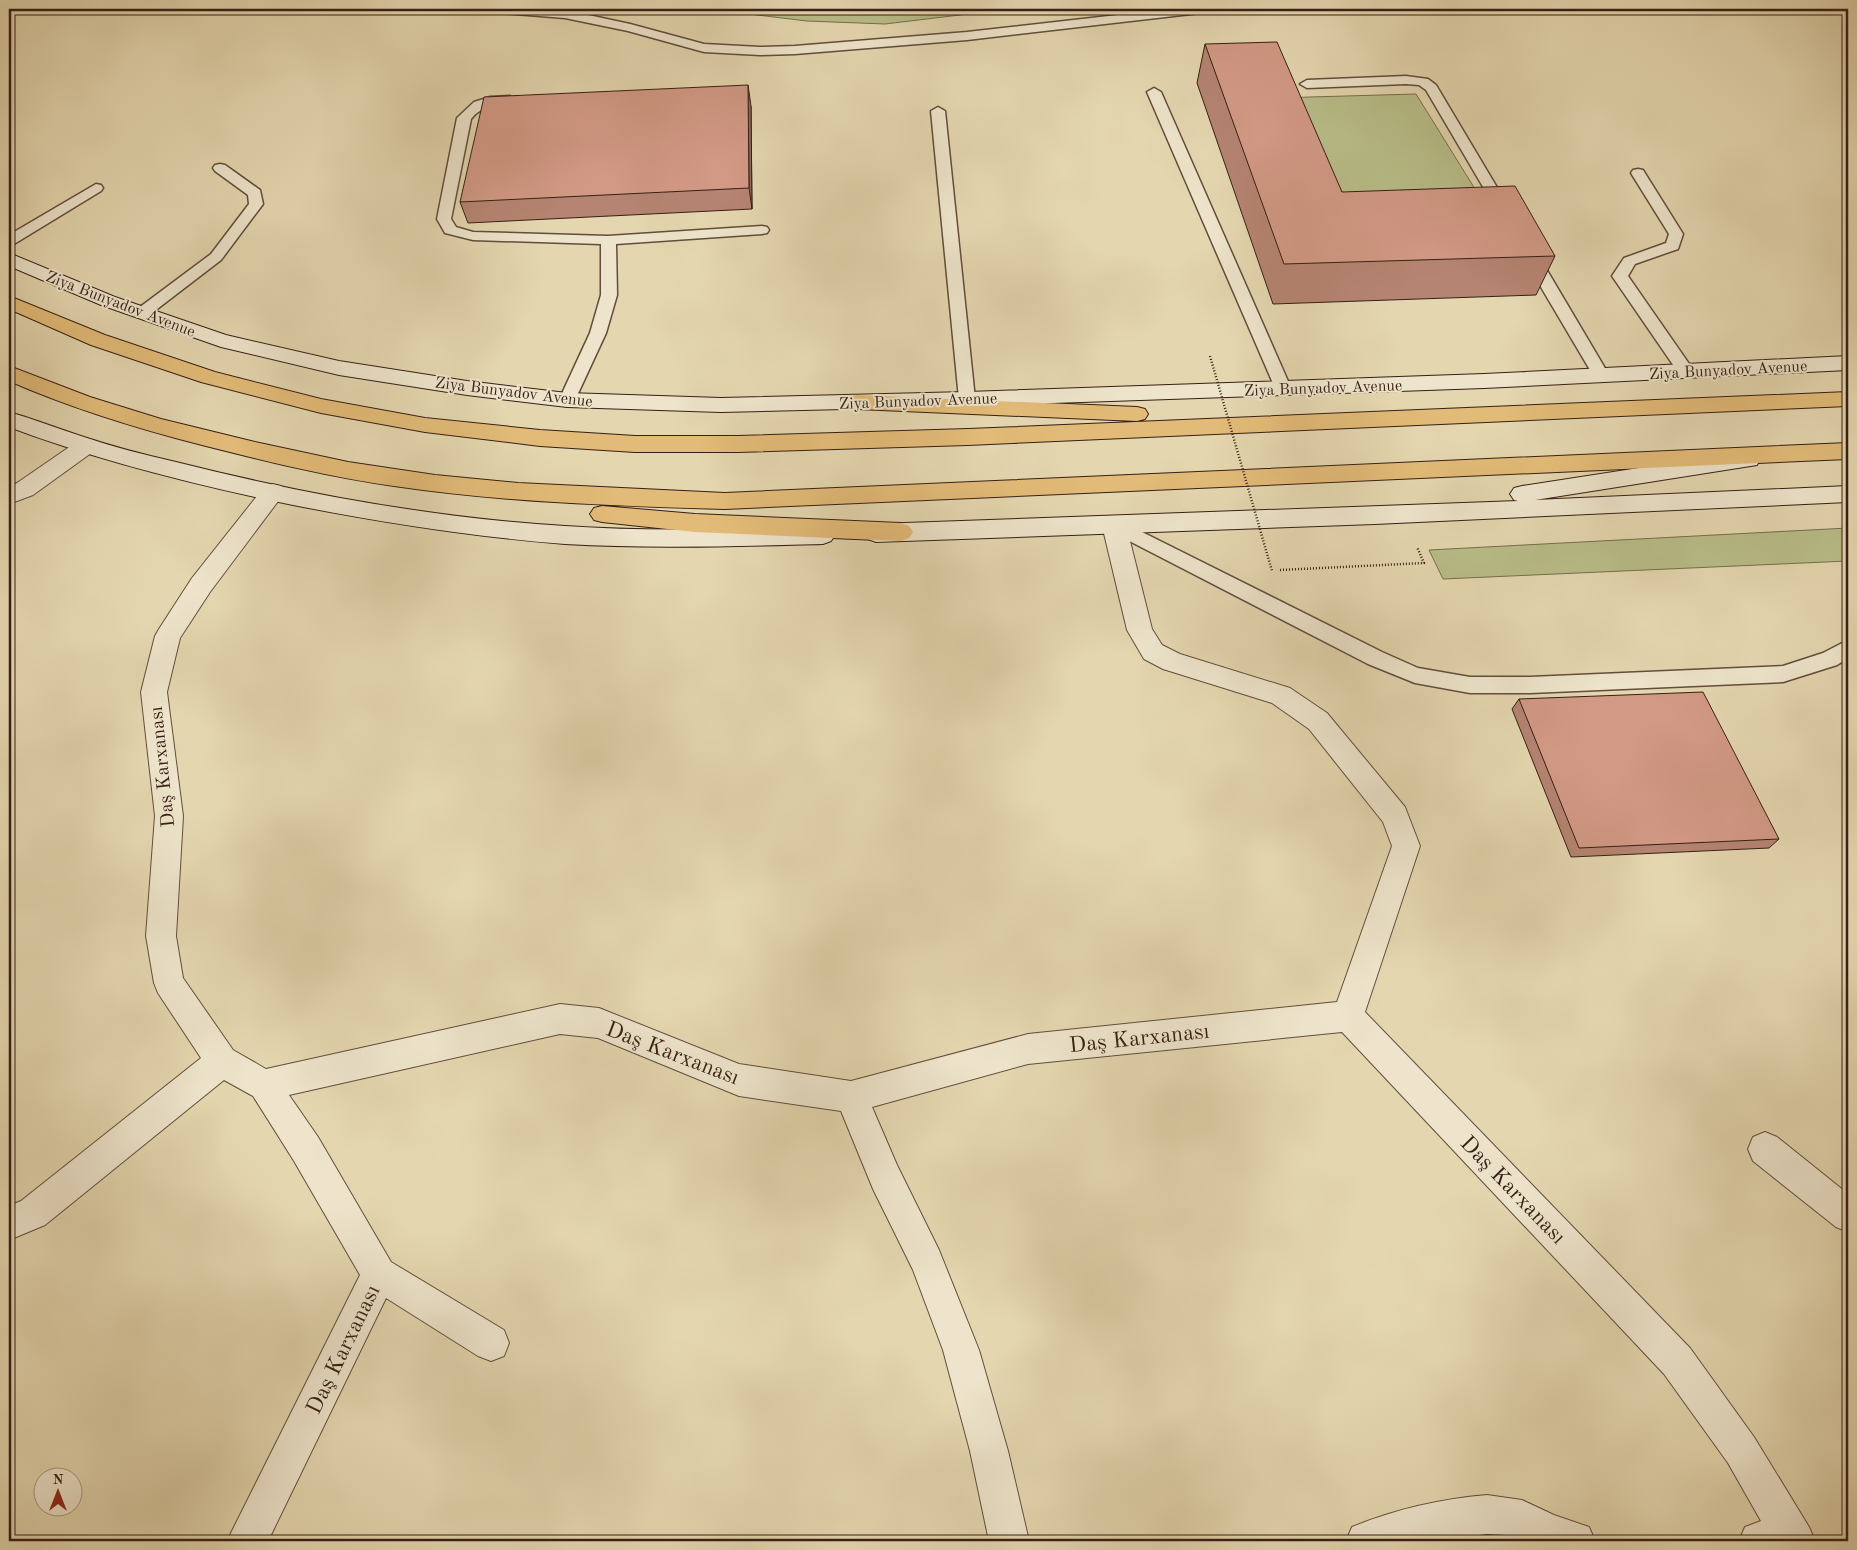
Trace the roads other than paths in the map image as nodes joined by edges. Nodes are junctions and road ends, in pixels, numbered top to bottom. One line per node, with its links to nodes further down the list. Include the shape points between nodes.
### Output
1 (500, 9): 2 (lane, via 565,14 704,48 760,51 967,36)
2 (1200, 9)
3 (1307, 84): 10 (lane, via 1423,82 1431,88)
4 (1154, 92): 22 (lane)
5 (524, 100): 12 (lane, via 494,100 472,107 464,118 444,219 450,230 473,236)
6 (938, 111): 23 (lane)
7 (220, 168): 17 (lane, via 255,193 256,204 216,257)
8 (1638, 173): 19 (lane, via 1676,234 1673,246 1629,261 1620,276)
9 (96, 188): 14 (lane)
10 (1511, 223)
11 (762, 230): 12 (lane)
12 (608, 240): 25 (lane, via 609,294 598,333)
13 (1521, 240): 21 (lane)
14 (9, 241)
15 (9, 259): 17 (main road, Ziya Bunyadov Avenue)
16 (9, 302): 28 (main road, Ziya Bunyadov Avenue, via 98,340 209,378 321,406 425,425 540,438 635,444 738,444)
17 (142, 313): 25 (main road, Ziya Bunyadov Avenue, via 221,340 339,368)
18 (1848, 363): 19 (main road, Ziya Bunyadov Avenue)
19 (1686, 371): 21 (main road, Ziya Bunyadov Avenue)
20 (9, 373): 32 (main road, via 90,405 155,425 272,454)
21 (1601, 375): 22 (main road, Ziya Bunyadov Avenue)
22 (1283, 388): 23 (main road, Ziya Bunyadov Avenue)
23 (967, 399): 26 (main road, Ziya Bunyadov Avenue)
24 (1848, 399): 28 (main road, Ziya Bunyadov Avenue)
25 (567, 400): 26 (main road, Ziya Bunyadov Avenue, via 654,404)
26 (857, 402): 28 (main road)
27 (9, 419): 29 (main road)
28 (1319, 422)
29 (86, 446): 33 (main road); 35 (main road, via 25,489)
30 (1848, 451): 31 (main road)
31 (1786, 454): 32 (main road, via 725,501 622,498); 36 (main road)
32 (394, 478): 38 (main road, via 504,501 603,515 695,523)
33 (273, 492): 38 (main road, via 369,512 460,526 608,538); 41 (main road, Daş Karxanası, via 201,585 168,636 154,692 169,816 162,936 169,983)
34 (1848, 494): 36 (main road)
35 (9, 496)
36 (1375, 516): 37 (main road)
37 (1114, 524): 38 (main road); 39 (lane, via 1374,658 1415,675 1470,685 1530,686 1783,674 1830,659); 40 (main road, via 1140,630 1153,652 1172,662 1281,695 1318,721 1396,816 1406,846)
38 (902, 532)
39 (1848, 648)
40 (1348, 1016): 43 (main road, Daş Karxanası, via 1028,1049); 49 (main road, Daş Karxanası, via 1677,1361 1741,1450)
41 (222, 1061): 42 (main road, Daş Karxanası); 46 (main road, via 33,1214)
42 (264, 1085): 43 (main road, Daş Karxanası, via 560,1019 599,1023 739,1080); 47 (main road, Daş Karxanası, via 306,1149)
43 (852, 1097): 51 (main road, via 885,1177 928,1262 961,1350)
44 (1765, 1149): 45 (main road)
45 (1848, 1215)
46 (9, 1223)
47 (379, 1274): 48 (main road); 50 (main road, Daş Karxanası)
48 (491, 1342)
49 (1782, 1540)
50 (247, 1541)
51 (1009, 1541)
52 (1366, 1541): 53 (main road, via 1422,1523 1465,1516 1505,1515)
53 (1575, 1541)

